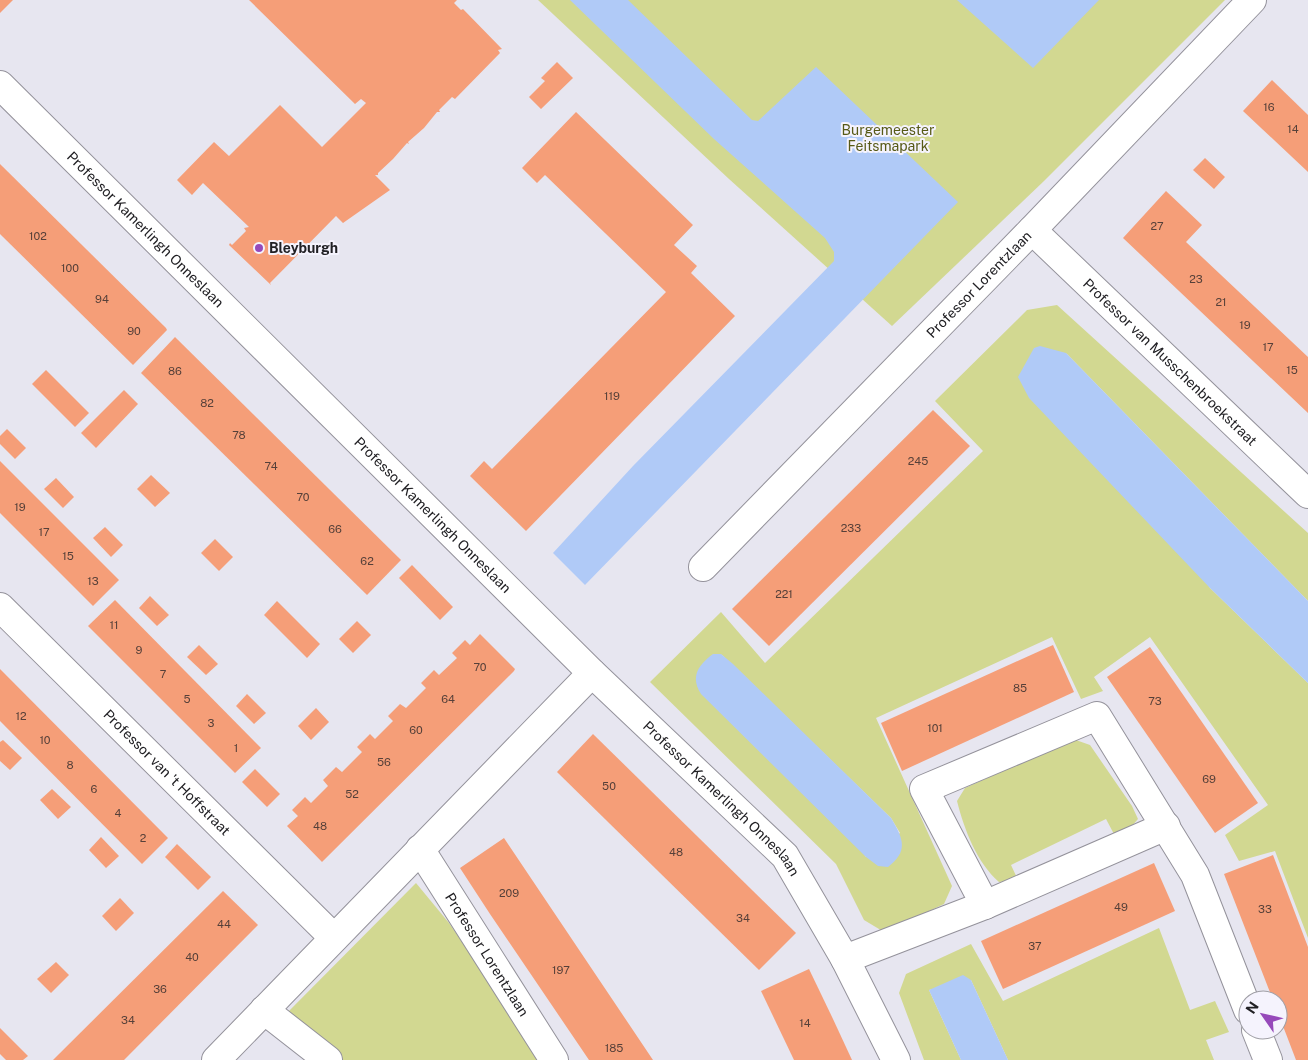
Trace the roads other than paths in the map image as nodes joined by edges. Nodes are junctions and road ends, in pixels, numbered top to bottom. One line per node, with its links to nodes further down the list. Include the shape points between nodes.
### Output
1 (1252, 0): 3 (street, Professor Lorentzlaan)
2 (0, 84): 7 (street, Professor Kamerlingh Onneslaan)
3 (1032, 230): 4 (street, Professor van Musschenbroekstraat); 5 (street, Professor Lorentzlaan)
4 (1303, 478)
5 (703, 567)
6 (0, 606): 11 (street, Professor van 't Hoffstraat)
7 (592, 673): 9 (street); 12 (street, Professor Kamerlingh Onneslaan, via 785,856)
8 (1166, 826): 10 (street); 10 (street, via 1097,716 924,789); 13 (street, via 1195,875)
9 (420, 850): 11 (street); 18 (street, Professor Lorentzlaan)
10 (985, 906): 12 (street)
11 (334, 938): 14 (street)
12 (845, 959): 19 (street, Professor Kamerlingh Onneslaan)
13 (1240, 990)
14 (264, 1010): 16 (street); 17 (street)
15 (1260, 1040): 20 (street)
16 (216, 1060)
17 (328, 1060)
18 (554, 1060)
19 (896, 1060)
20 (1268, 1060)

